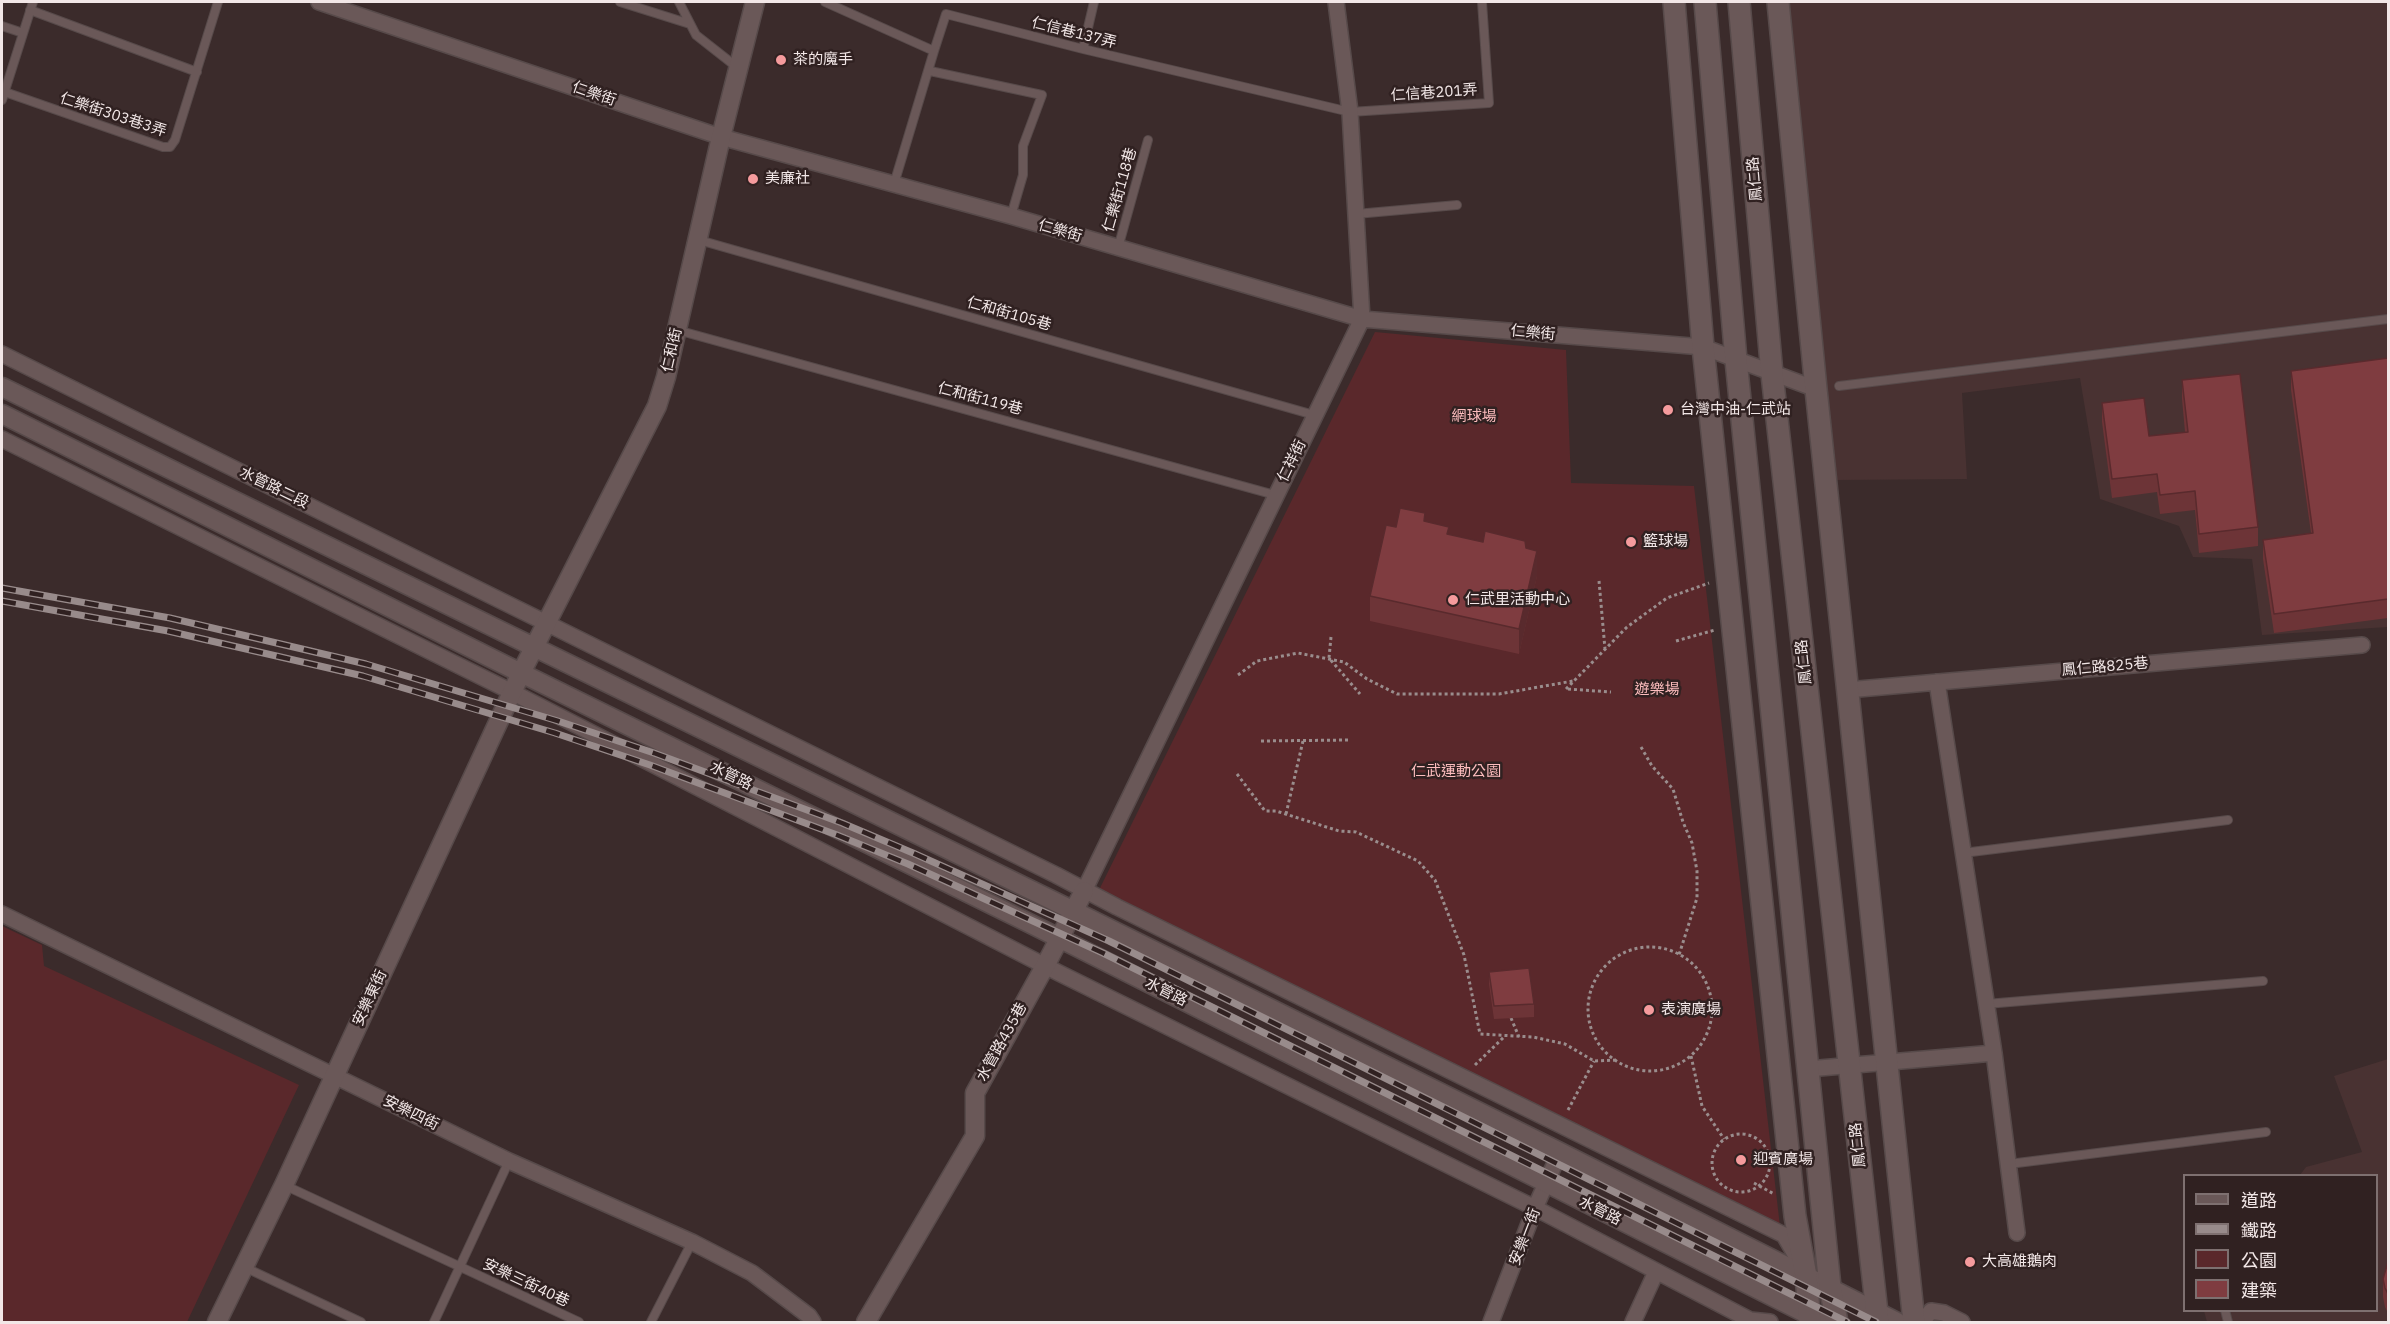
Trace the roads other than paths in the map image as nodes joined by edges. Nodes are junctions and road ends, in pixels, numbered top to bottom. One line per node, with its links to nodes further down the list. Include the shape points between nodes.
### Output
1 (218, 2): 22 (lane, 仁樂街303巷3弄)
2 (319, 2): 25 (street, 仁樂街)
3 (620, 2): 15 (lane)
4 (679, 2): 15 (lane)
5 (755, 2): 20 (street, 仁和街)
6 (825, 2): 19 (lane)
7 (1094, 2): 18 (lane)
8 (1336, 2): 24 (street, 仁祥街)
9 (1482, 2): 24 (lane, 仁信巷201弄, via 1489,103)
10 (1674, 2): 36 (main road)
11 (1705, 2): 38 (main road)
12 (1738, 2): 39 (main road, 鳳仁路)
13 (1778, 2): 42 (main road)
14 (32, 6): 17 (lane); 22 (lane)
15 (690, 24): 20 (lane, via 696,35)
16 (2, 26): 17 (lane)
17 (23, 33): 23 (lane)
18 (1083, 49): 19 (lane, 仁信巷137弄, via 946,14); 24 (lane, 仁信巷137弄)
19 (934, 51): 21 (lane)
20 (738, 68): 25 (street, 仁和街)
21 (930, 70): 27 (lane); 30 (lane, via 1042,95 1023,146 1023,175)
22 (196, 72): 23 (lane, 仁樂街303巷3弄, via 170,147)
23 (2, 94)
24 (1350, 112): 29 (street, 仁祥街)
25 (721, 137): 27 (street, 仁樂街); 31 (street, 仁和街)
26 (1148, 140): 32 (lane, 仁樂街118巷)
27 (894, 184): 30 (street, 仁樂街)
28 (1457, 204): 29 (lane)
29 (1356, 214): 33 (street, 仁祥街)
30 (1011, 216): 32 (street, 仁樂街)
31 (697, 240): 35 (street, 仁和街); 44 (lane, 仁和街105巷)
32 (1118, 248): 33 (street, 仁樂街)
33 (1362, 319): 36 (street, 仁樂街); 44 (street, 仁祥街)
34 (2388, 319): 40 (lane)
35 (677, 330): 46 (lane, 仁和街119巷); 47 (street, 仁和街, via 657,406)
36 (1703, 347): 38 (street, 仁樂街); 80 (main road, via 1795,1216)
37 (2, 354): 47 (street, 水管路二段)
38 (1736, 360): 39 (street, 仁樂街); 66 (main road)
39 (1772, 374): 42 (street, 仁樂街); 65 (main road, 鳳仁路)
40 (1839, 386)
41 (2, 387): 49 (street, 水管路二段)
42 (1816, 389): 52 (main road)
43 (2, 414): 50 (street)
44 (1314, 415): 46 (street, 仁祥街)
45 (2, 439): 53 (street)
46 (1275, 495): 56 (street, 仁祥街)
47 (547, 622): 49 (street, 仁和街); 56 (street)
48 (2362, 645): 51 (street, 鳳仁路825巷)
49 (533, 648): 50 (street, 仁和街); 57 (street, 水管路)
50 (521, 673): 53 (street, 安樂東街); 59 (street, 水管路)
51 (1937, 682): 52 (street, 鳳仁路825巷); 55 (street)
52 (1847, 690): 64 (main road)
53 (512, 692): 60 (street, 水管路); 67 (street, 安樂東街)
54 (2228, 820): 55 (lane)
55 (1964, 853): 62 (street)
56 (1084, 891): 57 (street, 水管路435巷); 80 (street, via 1784,1235)
57 (1074, 911): 59 (street, 水管路435巷); 69 (street, 水管路)
58 (2, 914): 67 (street, 安樂四街)
59 (1060, 938): 60 (street, 水管路435巷); 72 (street, 水管路)
60 (1045, 966): 74 (street, 水管路); 90 (street, 水管路435巷, via 975,1093 975,1136)
61 (2262, 981): 62 (lane)
62 (1986, 1004): 63 (street)
63 (1994, 1053): 64 (street); 71 (street)
64 (1886, 1062): 65 (street); 96 (main road)
65 (1849, 1065): 66 (street); 82 (main road, 鳳仁路)
66 (1808, 1069): 81 (main road)
67 (334, 1076): 70 (street, 安樂四街); 73 (street, 安樂東街)
68 (2265, 1132): 71 (lane)
69 (1560, 1152): 72 (street, 安樂一街); 80 (street, 水管路)
70 (509, 1161): 76 (street, 安樂四街); 78 (lane)
71 (2009, 1164): 75 (street)
72 (1546, 1184): 74 (street, 安樂一街); 83 (street, 水管路)
73 (284, 1185): 77 (street, 安樂東街); 78 (lane, 安樂三街40巷)
74 (1535, 1208): 79 (street, 水管路); 91 (street, 安樂一街)
75 (2018, 1233)
76 (692, 1242): 88 (lane); 89 (street, 安樂四街, via 752,1273)
77 (244, 1267): 84 (street, 安樂東街); 85 (lane)
78 (461, 1268): 86 (lane); 87 (lane, 安樂三街40巷)
79 (1656, 1272): 92 (street); 93 (street, 水管路, via 1750,1320)
80 (1806, 1276): 81 (street, 水管路); 83 (main road)
81 (1830, 1287): 82 (street, 水管路); 94 (main road)
82 (1877, 1317): 95 (street, 水管路)
83 (1810, 1320)
84 (217, 1323)
85 (361, 1323)
86 (434, 1323)
87 (579, 1323)
88 (651, 1323)
89 (813, 1323)
90 (866, 1323)
91 (1491, 1323)
92 (1633, 1323)
93 (1770, 1323)
94 (1837, 1323)
95 (1897, 1323)
96 (1914, 1323)
97 (1922, 1323): 98 (street, via 1931,1311)
98 (1962, 1323)

